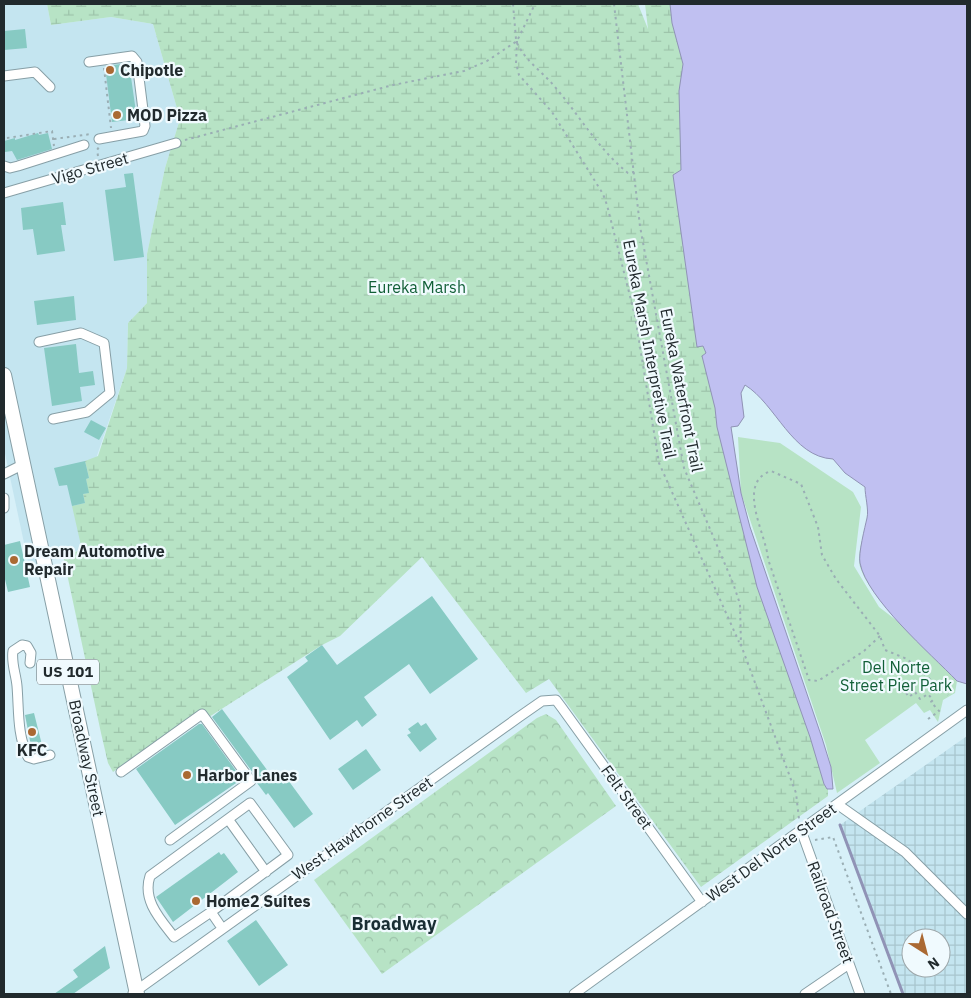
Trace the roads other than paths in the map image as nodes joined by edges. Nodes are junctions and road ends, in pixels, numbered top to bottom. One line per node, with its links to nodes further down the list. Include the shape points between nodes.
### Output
1 (88, 62): 4 (street, via 132,56 137,62 143,131)
2 (4, 76): 3 (street, via 35,72)
3 (50, 87)
4 (99, 139)
5 (176, 143): 8 (street, Vigo Street)
6 (84, 145): 7 (street, via 57,156 10,168)
7 (4, 166)
8 (4, 193)
9 (39, 342): 11 (street, via 81,333 104,343 110,393 87,412)
10 (4, 375): 12 (highway, Broadway Street / US 101)
11 (53, 419)
12 (22, 465): 13 (street); 31 (highway, Broadway Street / US 101)
13 (4, 474)
14 (4, 498): 15 (street)
15 (4, 508)
16 (30, 663): 19 (street, via 32,653 27,646 22,645 13,651 17,716 28,757 34,759)
17 (547, 700): 26 (street, Felt Street, via 556,700); 29 (street, West Hawthorne Street, via 518,717)
18 (967, 710): 21 (street, West Del Norte Street)
19 (50, 755)
20 (121, 772): 24 (street, via 202,714 246,774 251,781)
21 (837, 804): 23 (street, West Del Norte Street); 28 (street, via 906,852)
22 (228, 819): 25 (street); 25 (street, via 250,803 288,855); 27 (street, via 150,876 147,885 154,912 174,937)
23 (803, 829): 26 (street, West Del Norte Street); 30 (street, Railroad Street)
24 (170, 840)
25 (266, 872): 27 (street)
26 (702, 902): 32 (street, West Del Norte Street)
27 (211, 912): 29 (street)
28 (967, 914)
29 (222, 928): 31 (street, West Hawthorne Street)
30 (849, 964): 33 (street); 34 (street, Railroad Street)
31 (135, 993)
32 (574, 994)
33 (805, 994)
34 (860, 994)

